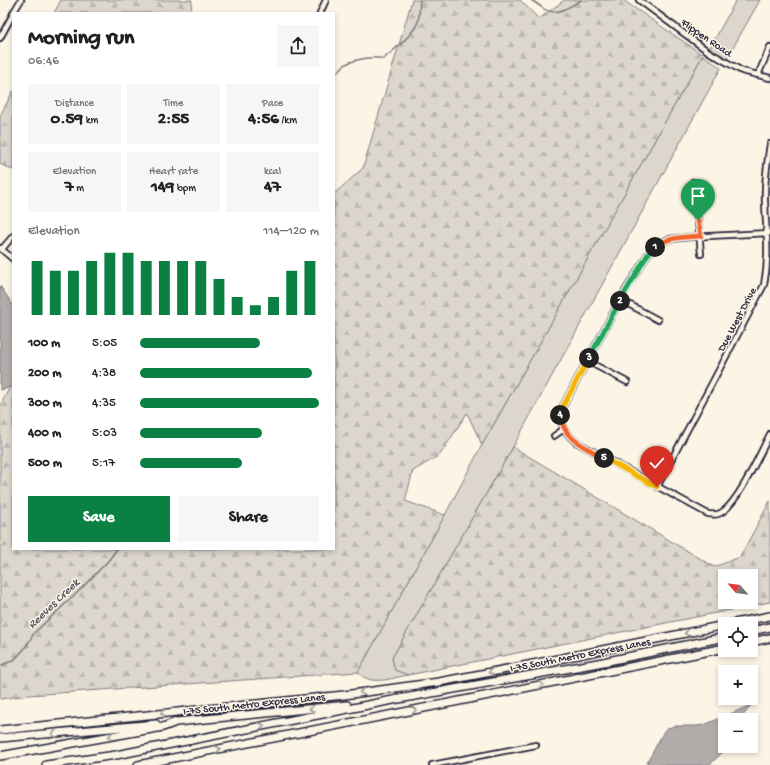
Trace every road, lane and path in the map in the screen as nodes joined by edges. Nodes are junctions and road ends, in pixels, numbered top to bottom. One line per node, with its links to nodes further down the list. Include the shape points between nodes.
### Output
1 (21, 0): 4 (street)
2 (326, 0): 5 (street)
3 (640, 0): 9 (street, Flippen Road, via 709,52 742,71)
4 (14, 12)
5 (320, 12)
6 (12, 15): 7 (street)
7 (0, 38)
8 (770, 47): 9 (street)
9 (758, 75): 10 (street, Flippen Road)
10 (770, 78)
11 (770, 144): 13 (street, Due West Drive, via 764,185)
12 (693, 182): 14 (street, via 691,194)
13 (769, 233): 14 (street); 26 (street, Due West Drive, via 768,271 764,285)
14 (701, 236): 17 (street); 19 (street, via 670,239 659,244 648,254)
15 (12, 237): 16 (street)
16 (1, 248): 18 (street)
17 (701, 254)
18 (12, 258)
19 (621, 300): 20 (street); 21 (street)
20 (658, 320)
21 (587, 362): 22 (street); 23 (street, via 563,406 560,415)
22 (627, 382)
23 (564, 429): 25 (street); 26 (street, via 576,442)
24 (770, 434): 26 (street, via 736,497 718,514 708,514)
25 (554, 436)
26 (657, 487)
27 (770, 616): 28 (highway)
28 (758, 618)
29 (718, 626): 38 (highway, one-way to 38, via 439,682 344,695)
30 (770, 628): 31 (highway)
31 (758, 630)
32 (718, 638): 36 (highway, I-75 South Metro Express Lanes)
33 (770, 638): 34 (highway)
34 (758, 641)
35 (718, 649): 45 (highway, one-way to 35)
36 (392, 700): 37 (highway, I-75 South Metro Express Lanes, one-way to 37); 41 (highway, I-75 South Metro Express Lanes, one-way to 36)
37 (176, 722): 39 (highway, one-way to 39); 42 (highway, I-75 South Metro Express Lanes, one-way to 42, via 163,727)
38 (0, 730)
39 (0, 738)
40 (536, 745): 46 (street)
41 (114, 755): 43 (highway, I-75 South Metro Express Lanes); 44 (highway)
42 (0, 756)
43 (46, 765)
44 (68, 765)
45 (138, 765)
46 (432, 765)

